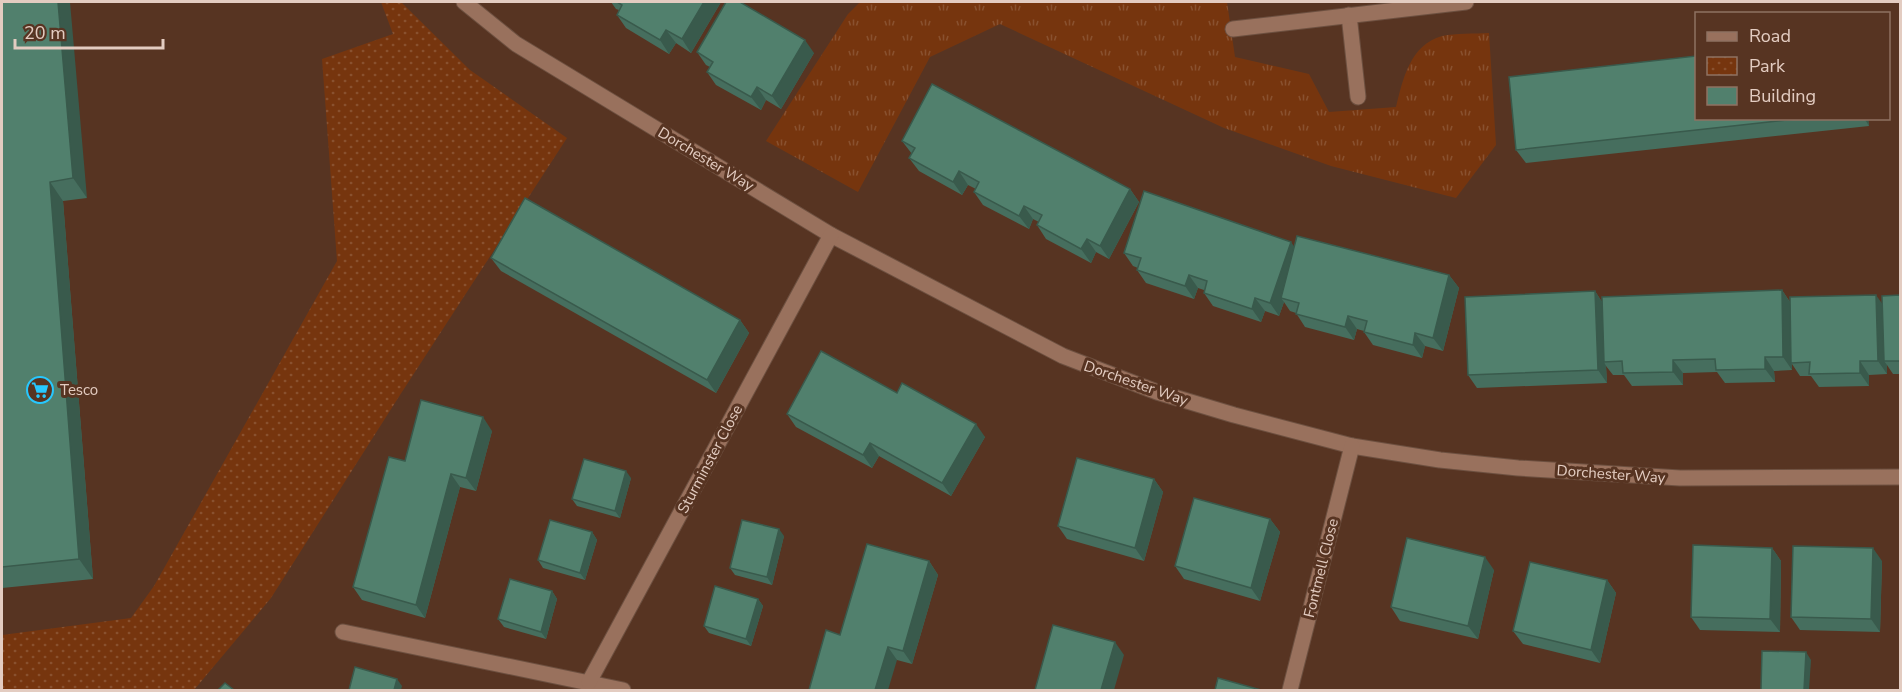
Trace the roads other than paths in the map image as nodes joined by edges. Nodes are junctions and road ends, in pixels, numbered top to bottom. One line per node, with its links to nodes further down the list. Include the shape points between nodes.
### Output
1 (465, 2): 6 (street, Dorchester Way, via 516,44)
2 (1466, 2): 3 (street)
3 (1349, 15): 4 (street); 5 (street)
4 (1233, 29)
5 (1358, 97)
6 (831, 235): 7 (street, Dorchester Way, via 1084,365 1179,399); 10 (street, Sturminster Close)
7 (1352, 446): 8 (street, Dorchester Way, via 1518,468 1680,478); 12 (street, Fontmell Close)
8 (1900, 477)
9 (343, 632): 10 (street)
10 (589, 682): 11 (street)
11 (623, 690)
12 (1290, 690)

